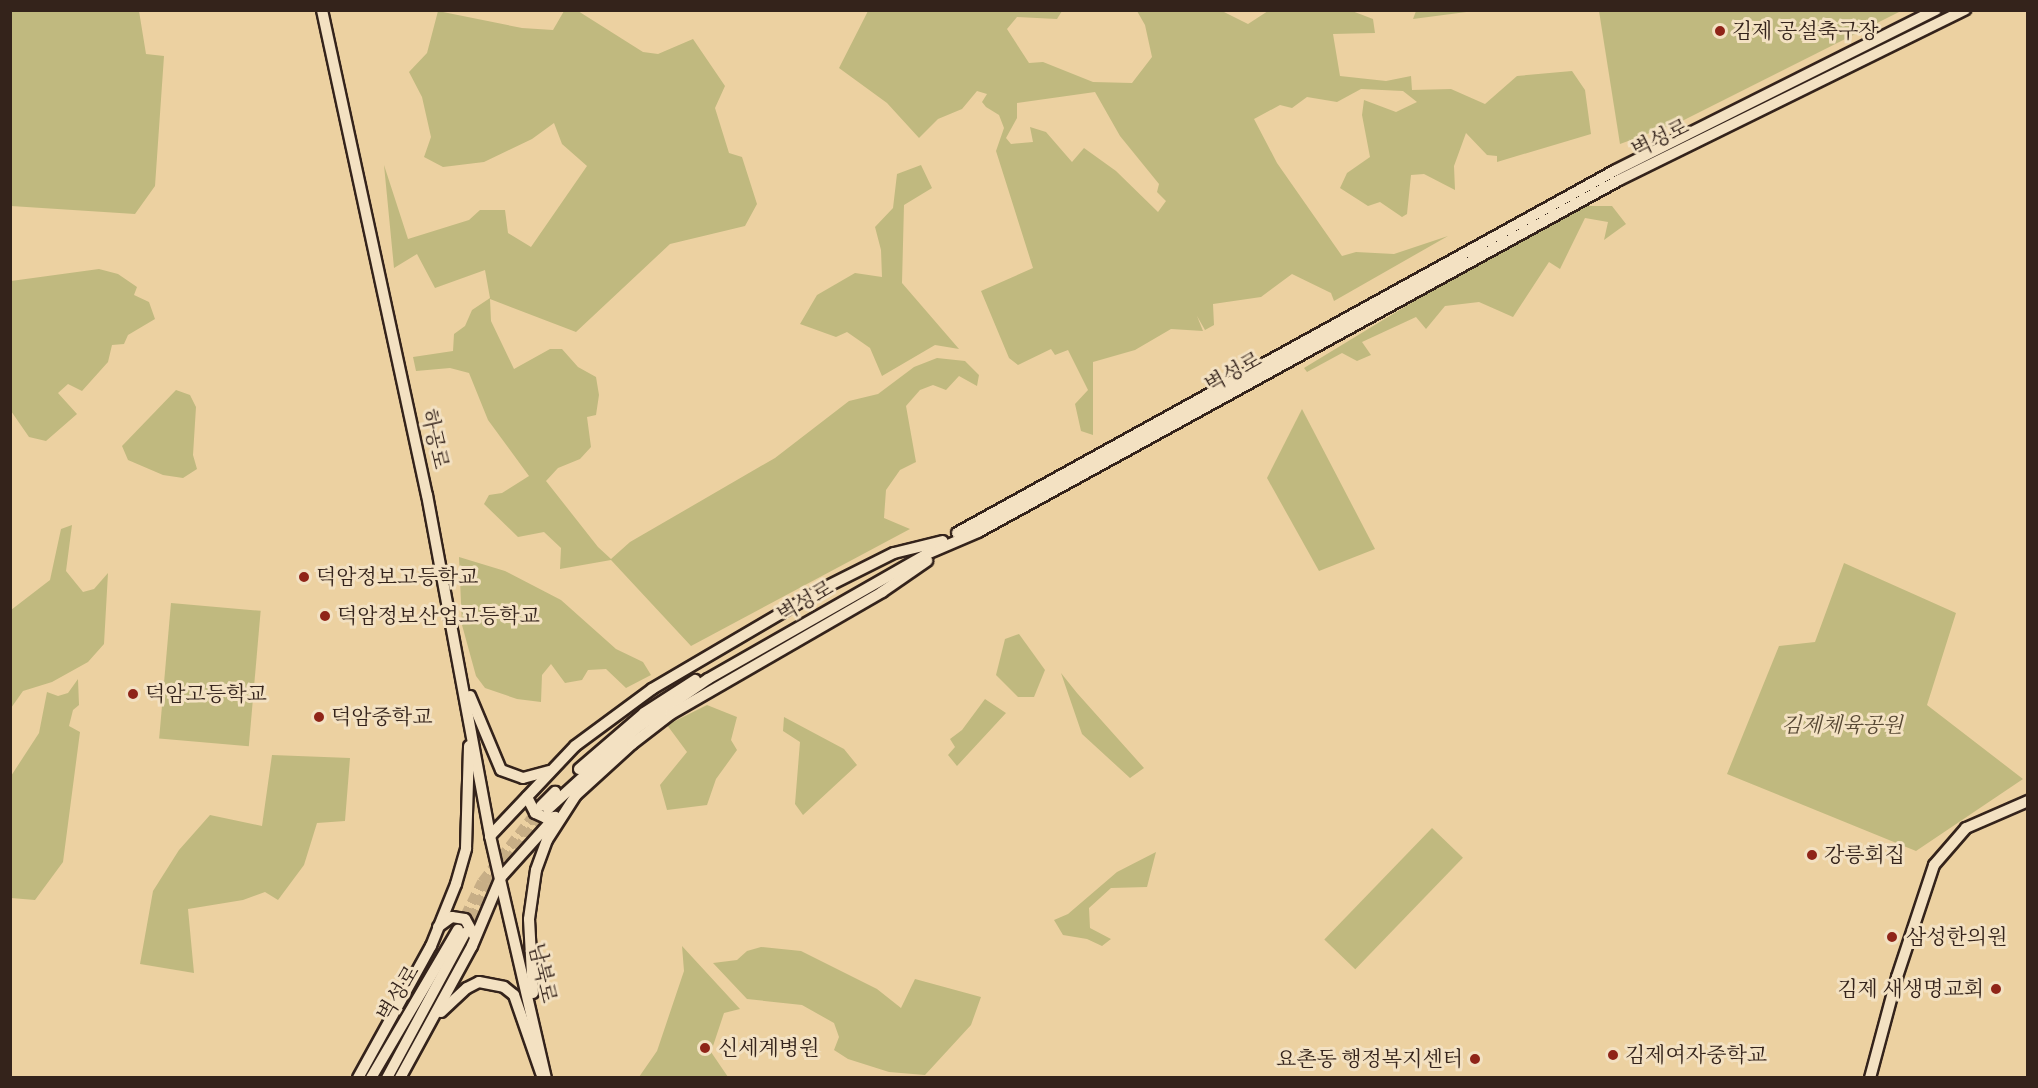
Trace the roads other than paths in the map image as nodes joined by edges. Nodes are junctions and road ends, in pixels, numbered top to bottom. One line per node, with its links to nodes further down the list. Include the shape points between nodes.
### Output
1 (322, 10): 6 (main road, 하공로)
2 (1936, 10): 5 (main road, 벽성로, via 1616,170)
3 (1965, 10): 4 (main road, 벽성로, via 1619,180 1254,383 978,532)
4 (965, 535): 9 (main road, via 882,592 671,714); 12 (main road, 벽성로, via 708,679 638,727)
5 (944, 541): 8 (main road, via 894,553 824,588 652,689 575,746); 12 (main road, 벽성로, via 670,695 602,746)
6 (463, 675): 7 (main road, 하공로); 8 (main road, via 496,764 514,777)
7 (469, 719): 13 (main road, 하공로); 15 (main road, via 466,848)
8 (552, 770): 10 (main road)
9 (576, 795): 12 (main road); 18 (main road, via 547,840 536,870 529,919)
10 (526, 797): 12 (main road, via 535,813 546,818); 13 (main road)
11 (2028, 801): 24 (main road, via 1966,828 1934,865 1897,977)
12 (548, 811): 14 (main road)
13 (490, 836): 14 (main road, 하공로)
14 (501, 877): 16 (main road); 18 (main road, 남북로)
15 (438, 927): 16 (main road, via 453,917 465,919); 19 (main road)
16 (466, 933): 17 (main road); 20 (main road, 벽성로); 21 (main road, 벽성로)
17 (432, 1021): 22 (main road); 23 (main road, via 466,988 492,982 504,987 514,995)
18 (535, 1023): 23 (main road, 남북로)
19 (358, 1077)
20 (371, 1077)
21 (387, 1077)
22 (400, 1077)
23 (544, 1077)
24 (1870, 1077)

